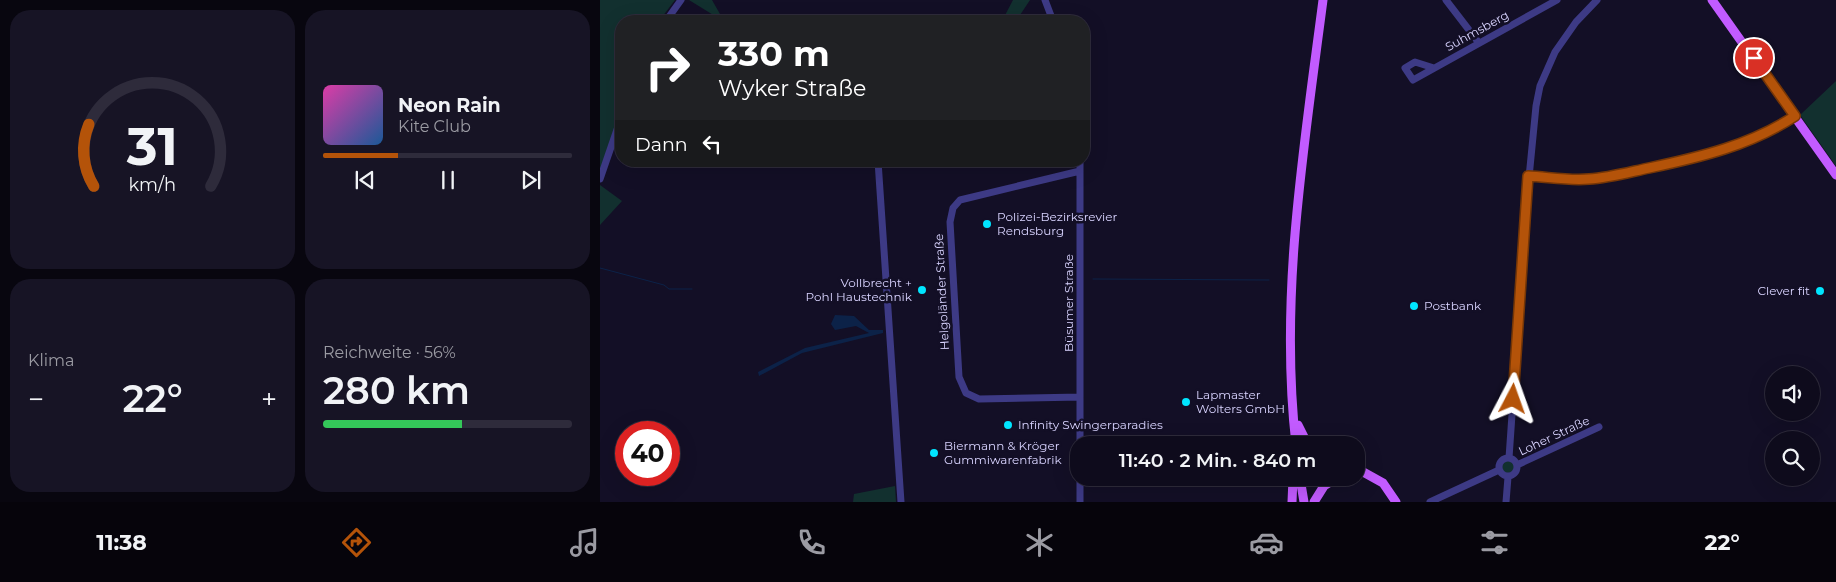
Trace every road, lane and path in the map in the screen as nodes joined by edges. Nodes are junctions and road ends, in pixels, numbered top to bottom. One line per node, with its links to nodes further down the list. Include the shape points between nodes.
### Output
1 (681, 0): 8 (street)
2 (1045, 0): 9 (street)
3 (1323, 0): 21 (main road, via 1296,219 1291,313)
4 (1446, 0): 10 (street)
5 (1557, 0): 10 (street, Suhmsberg)
6 (1595, 0): 18 (street, via 1566,35 1547,68 1536,106)
7 (1712, 0): 12 (main road)
8 (670, 15)
9 (1051, 15)
10 (1479, 43): 11 (street, Suhmsberg)
11 (1434, 68)
12 (1795, 116): 17 (main road); 18 (street, via 1751,141 1683,161 1589,179)
13 (615, 135): 19 (street)
14 (878, 167): 36 (street)
15 (1080, 167): 16 (street, Büsumer Straße)
16 (1080, 171): 20 (street, Büsumer Straße); 20 (street, Helgoländer Straße, via 960,200 953,208 950,222 959,377 966,393 979,399)
17 (1836, 175)
18 (1528, 176): 26 (street)
19 (600, 179)
20 (1080, 397): 23 (street, Büsumer Straße)
21 (1293, 412): 24 (main road); 25 (main road)
22 (1599, 427): 27 (street, Loher Straße)
23 (1080, 436)
24 (1295, 436)
25 (1304, 436)
26 (1509, 458): 27 (street); 28 (street, via 1502,461)
27 (1517, 465): 31 (street, via 1515,474)
28 (1499, 470): 31 (street); 43 (street)
29 (1365, 473): 42 (main road, via 1383,483)
30 (1365, 476): 41 (main road, via 1380,486)
31 (1508, 477): 44 (street)
32 (1080, 486): 37 (street)
33 (1293, 486): 38 (main road)
34 (1301, 486): 39 (main road)
35 (1324, 486): 40 (main road)
36 (901, 502)
37 (1080, 502)
38 (1292, 502)
39 (1304, 502)
40 (1314, 502)
41 (1388, 502)
42 (1396, 502)
43 (1430, 502)
44 (1506, 502)

